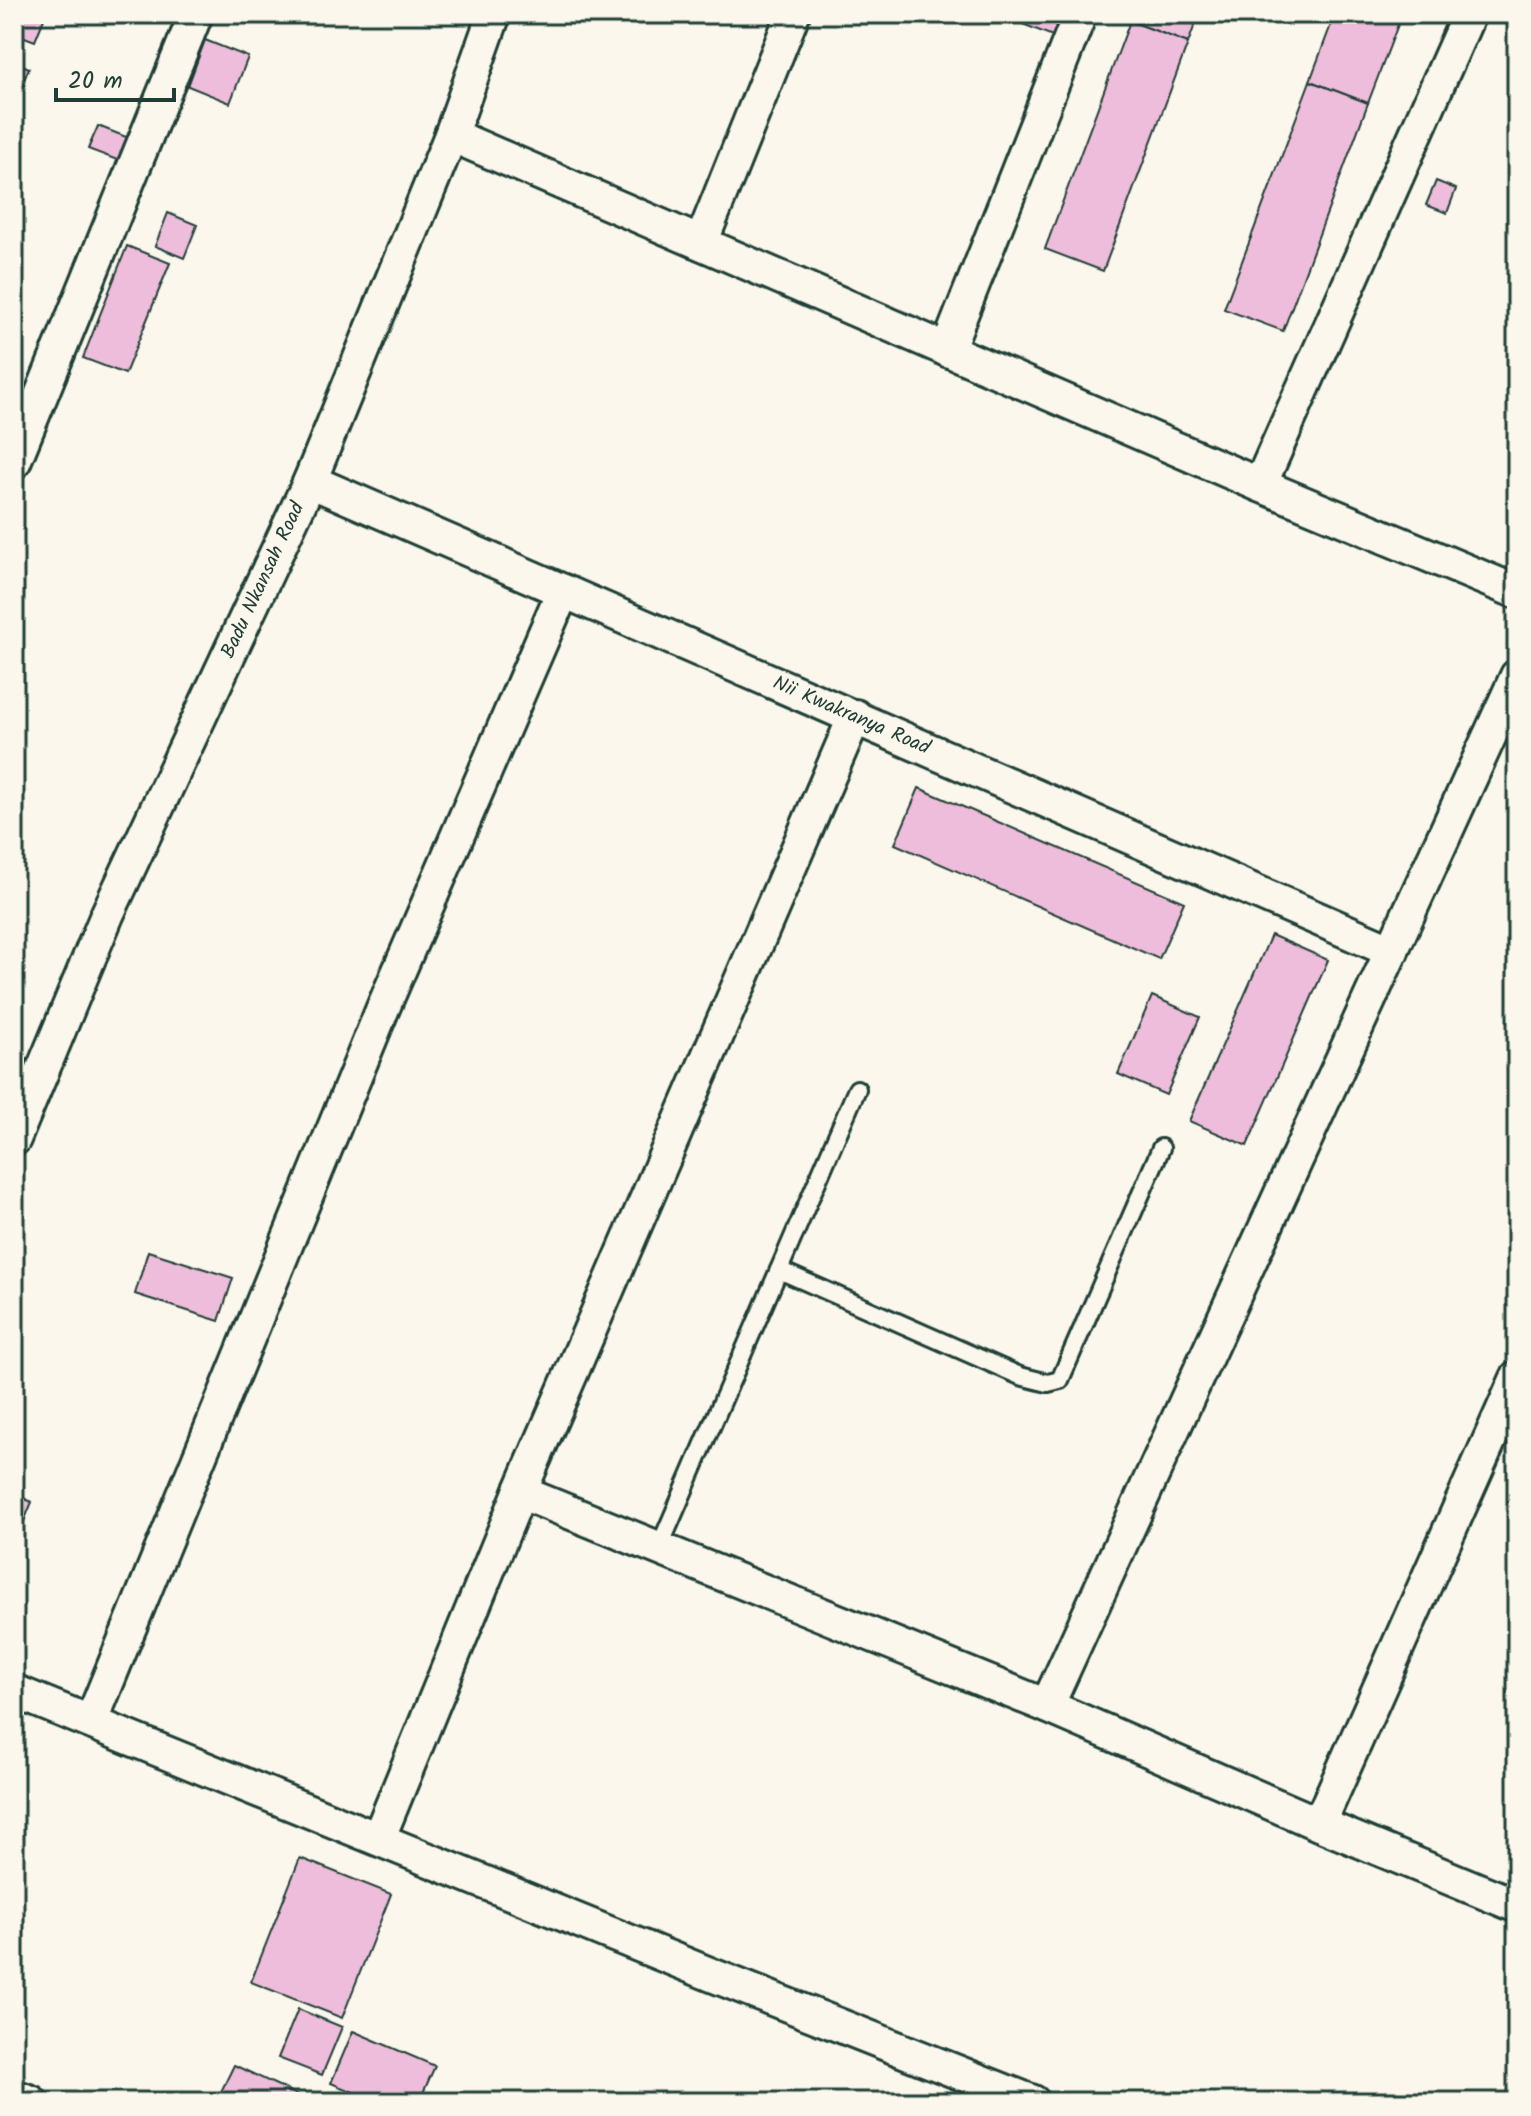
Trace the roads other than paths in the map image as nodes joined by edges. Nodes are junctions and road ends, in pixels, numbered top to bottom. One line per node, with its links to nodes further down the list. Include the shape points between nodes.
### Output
1 (196, 14): 9 (street)
2 (494, 14): 6 (street, Badu Nkansah Road)
3 (793, 14): 7 (street)
4 (1080, 14): 8 (street)
5 (1469, 14): 11 (street)
6 (451, 135): 7 (street); 10 (street, Badu Nkansah Road)
7 (701, 243): 8 (street)
8 (947, 350): 11 (street)
9 (14, 462)
10 (310, 481): 12 (street, Nii Kwakranya Road); 18 (street, Badu Nkansah Road, via 107,915)
11 (1260, 485): 13 (street)
12 (563, 591): 15 (street, Nii Kwakranya Road); 26 (street, via 383,1008)
13 (1517, 592)
14 (1517, 676): 16 (street)
15 (855, 716): 16 (street, Nii Kwakranya Road); 22 (street)
16 (1392, 951): 25 (street)
17 (857, 1089): 20 (lane)
18 (14, 1139)
19 (1161, 1148): 20 (lane, via 1060,1380 1048,1383 1020,1376)
20 (779, 1270): 23 (lane)
21 (1517, 1378): 27 (street)
22 (520, 1492): 23 (street); 28 (street)
23 (659, 1548): 25 (street)
24 (14, 1691): 26 (street)
25 (1047, 1706): 27 (street)
26 (91, 1722): 28 (street)
27 (1319, 1824): 29 (street)
28 (379, 1837): 32 (street)
29 (1517, 1906)
30 (14, 2096): 31 (street)
31 (31, 2102)
32 (1033, 2102)

